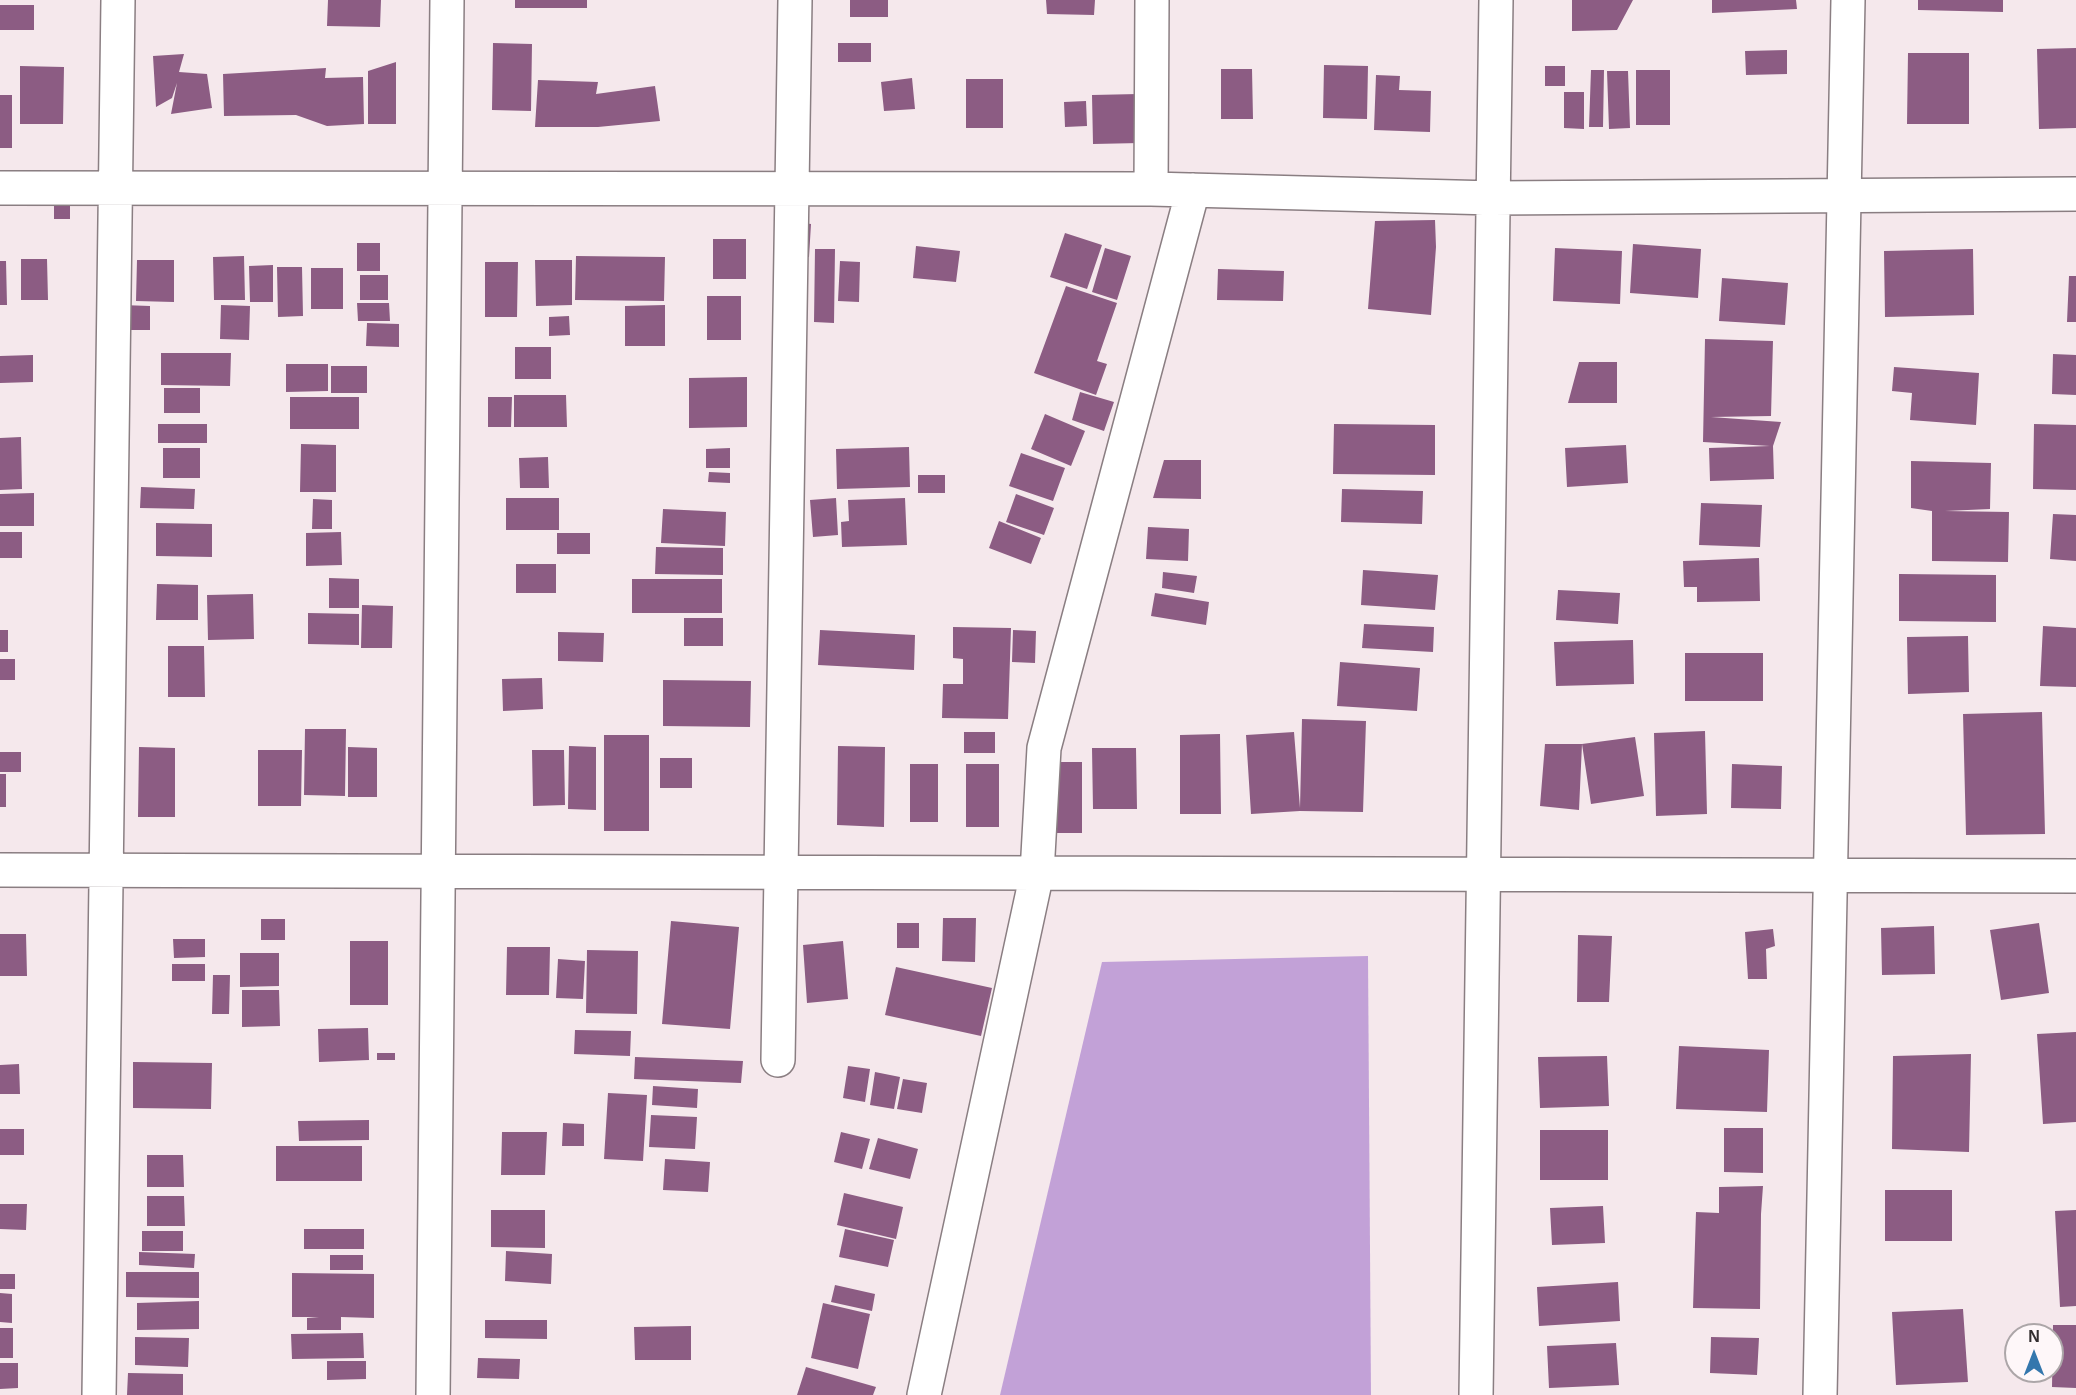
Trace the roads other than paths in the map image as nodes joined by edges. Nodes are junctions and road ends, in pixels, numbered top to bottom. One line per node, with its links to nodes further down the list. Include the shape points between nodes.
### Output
1 (118, 0): 8 (street)
2 (447, 0): 9 (street)
3 (795, 0): 10 (street)
4 (1152, 0): 11 (street)
5 (1496, 0): 15 (street)
6 (1848, 0): 14 (street)
7 (0, 188): 8 (street)
8 (115, 188): 9 (street); 17 (street)
9 (445, 188): 10 (street); 18 (street)
10 (792, 188): 11 (street); 19 (street)
11 (1150, 189): 12 (street)
12 (1192, 190): 15 (street); 20 (street, via 1044,748)
13 (2076, 194): 14 (street)
14 (1844, 196): 15 (street); 22 (street)
15 (1493, 198): 21 (street)
16 (0, 870): 17 (street)
17 (106, 871): 18 (street); 25 (street)
18 (438, 871): 19 (street); 26 (street)
19 (781, 872): 20 (street); 24 (street)
20 (1037, 873): 21 (street); 27 (street)
21 (1484, 874): 22 (street); 28 (street)
22 (1830, 875): 23 (street); 29 (street)
23 (2076, 876)
24 (778, 1060)
25 (99, 1395)
26 (433, 1395)
27 (924, 1395)
28 (1476, 1395)
29 (1820, 1395)

